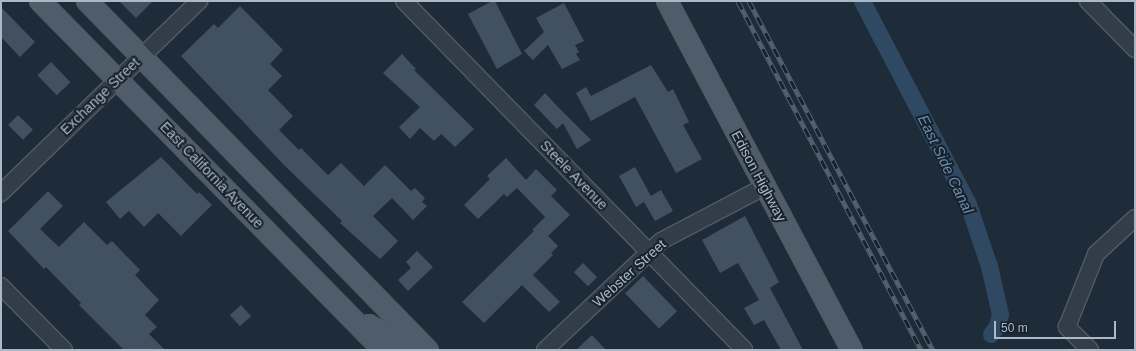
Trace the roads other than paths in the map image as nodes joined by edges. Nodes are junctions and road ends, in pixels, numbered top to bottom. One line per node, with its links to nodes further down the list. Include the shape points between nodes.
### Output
1 (40, 1): 9 (main road, East California Avenue)
2 (87, 1): 8 (main road)
3 (199, 1): 8 (street, Exchange Street)
4 (404, 1): 13 (street, Steele Avenue)
5 (667, 1): 10 (main road, Edison Highway)
6 (1088, 1): 7 (street)
7 (1135, 49)
8 (141, 56): 9 (street, Exchange Street); 19 (main road)
9 (117, 79): 11 (street, Exchange Street); 15 (main road, East California Avenue)
10 (764, 187): 13 (street, Webster Street, via 661,241); 22 (main road, Edison Highway)
11 (1, 193)
12 (1135, 218): 23 (street, via 1096,254 1067,327)
13 (649, 252): 20 (street, Webster Street); 21 (street, Steele Avenue)
14 (1, 286): 16 (street)
15 (346, 312): 17 (main road, East California Avenue); 18 (main road, via 394,340)
16 (64, 350)
17 (383, 350)
18 (404, 350)
19 (428, 350)
20 (545, 350)
21 (744, 350)
22 (852, 350)
23 (1090, 350)

